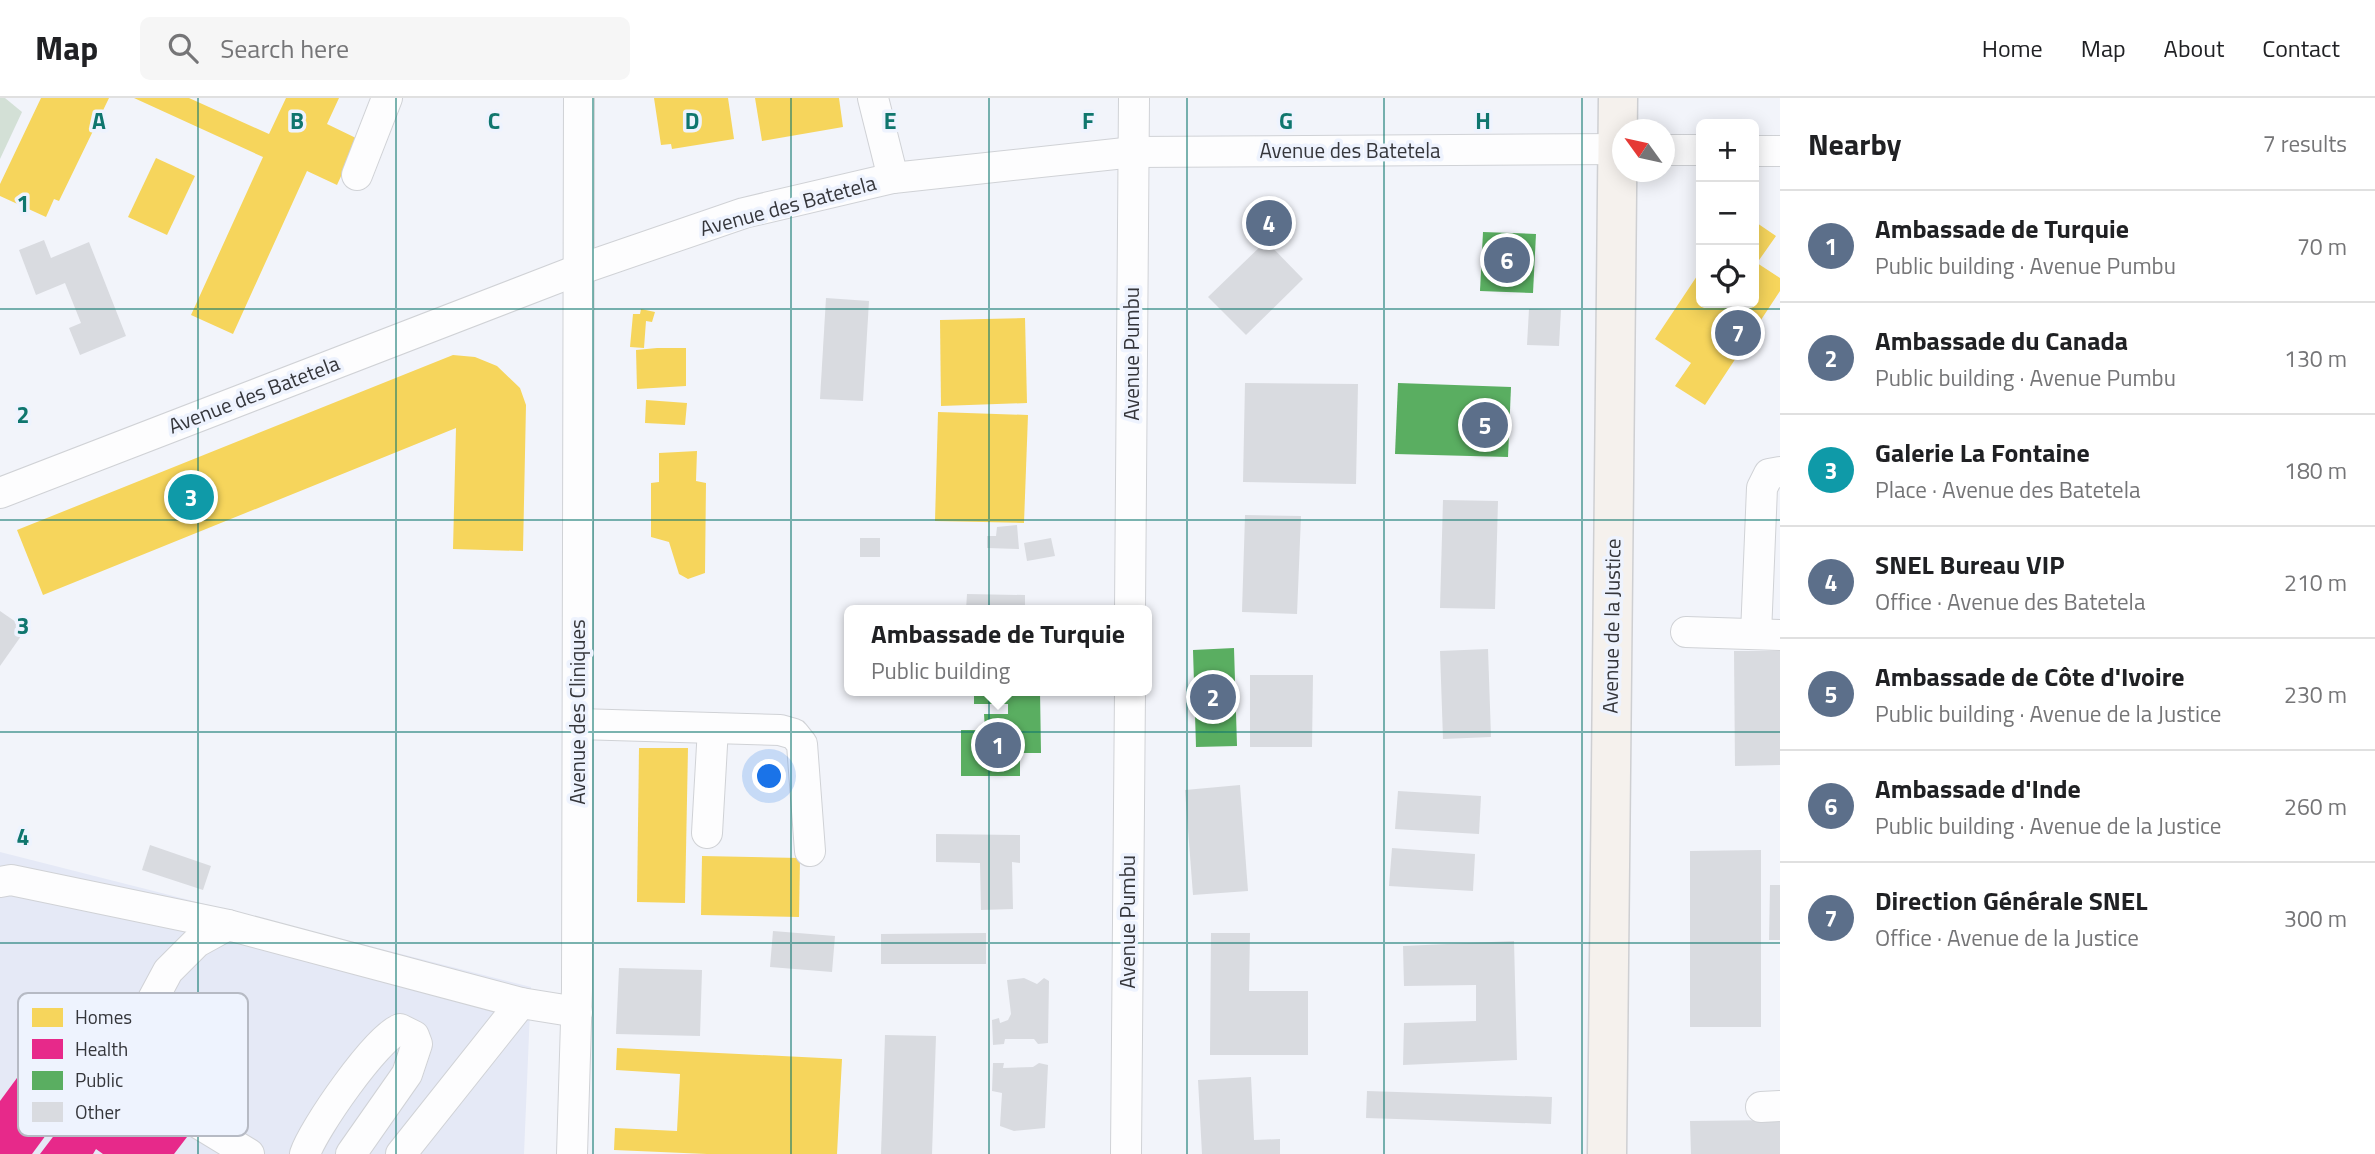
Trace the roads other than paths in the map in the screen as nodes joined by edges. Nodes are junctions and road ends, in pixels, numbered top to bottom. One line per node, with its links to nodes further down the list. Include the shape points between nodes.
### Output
1 (387, 98): 13 (street)
2 (579, 98): 16 (street, Avenue des Cliniques)
3 (873, 98): 14 (street)
4 (1134, 98): 12 (street, Avenue Pumbu)
5 (1618, 98): 6 (main road, Avenue de la Justice)
6 (1619, 119)
7 (1612, 149): 12 (street, Avenue des Batetela)
8 (1675, 150): 9 (street)
9 (1696, 150)
10 (1759, 151): 11 (street)
11 (1780, 151)
12 (1134, 152): 14 (street, Avenue des Batetela); 19 (street, Avenue Pumbu)
13 (357, 175)
14 (893, 178): 16 (street, Avenue des Batetela, via 744,214)
15 (1620, 182): 39 (main road, Avenue de la Justice)
16 (578, 270): 18 (street, Avenue des Batetela); 23 (street, Avenue des Cliniques)
17 (1780, 472): 21 (street, via 1769,474 1762,488)
18 (0, 494)
19 (1130, 605)
20 (1686, 632): 21 (street)
21 (1768, 635)
22 (1130, 696): 38 (street, Avenue Pumbu)
23 (578, 724): 24 (street); 31 (street, Avenue des Cliniques)
24 (713, 728): 25 (street); 26 (street, via 780,730 794,734 802,744)
25 (707, 834)
26 (810, 851)
27 (0, 882): 28 (street, via 11,880)
28 (228, 925): 29 (street, via 197,942 168,971); 30 (street)
29 (156, 993)
30 (521, 1003): 31 (street); 36 (street)
31 (577, 1012): 37 (street, Avenue des Cliniques)
32 (219, 1136): 33 (street)
33 (249, 1154)
34 (305, 1154): 35 (street, via 383,1038 400,1029 409,1032 417,1044 408,1074)
35 (351, 1154)
36 (401, 1154)
37 (572, 1154)
38 (1126, 1154)
39 (1607, 1154)

